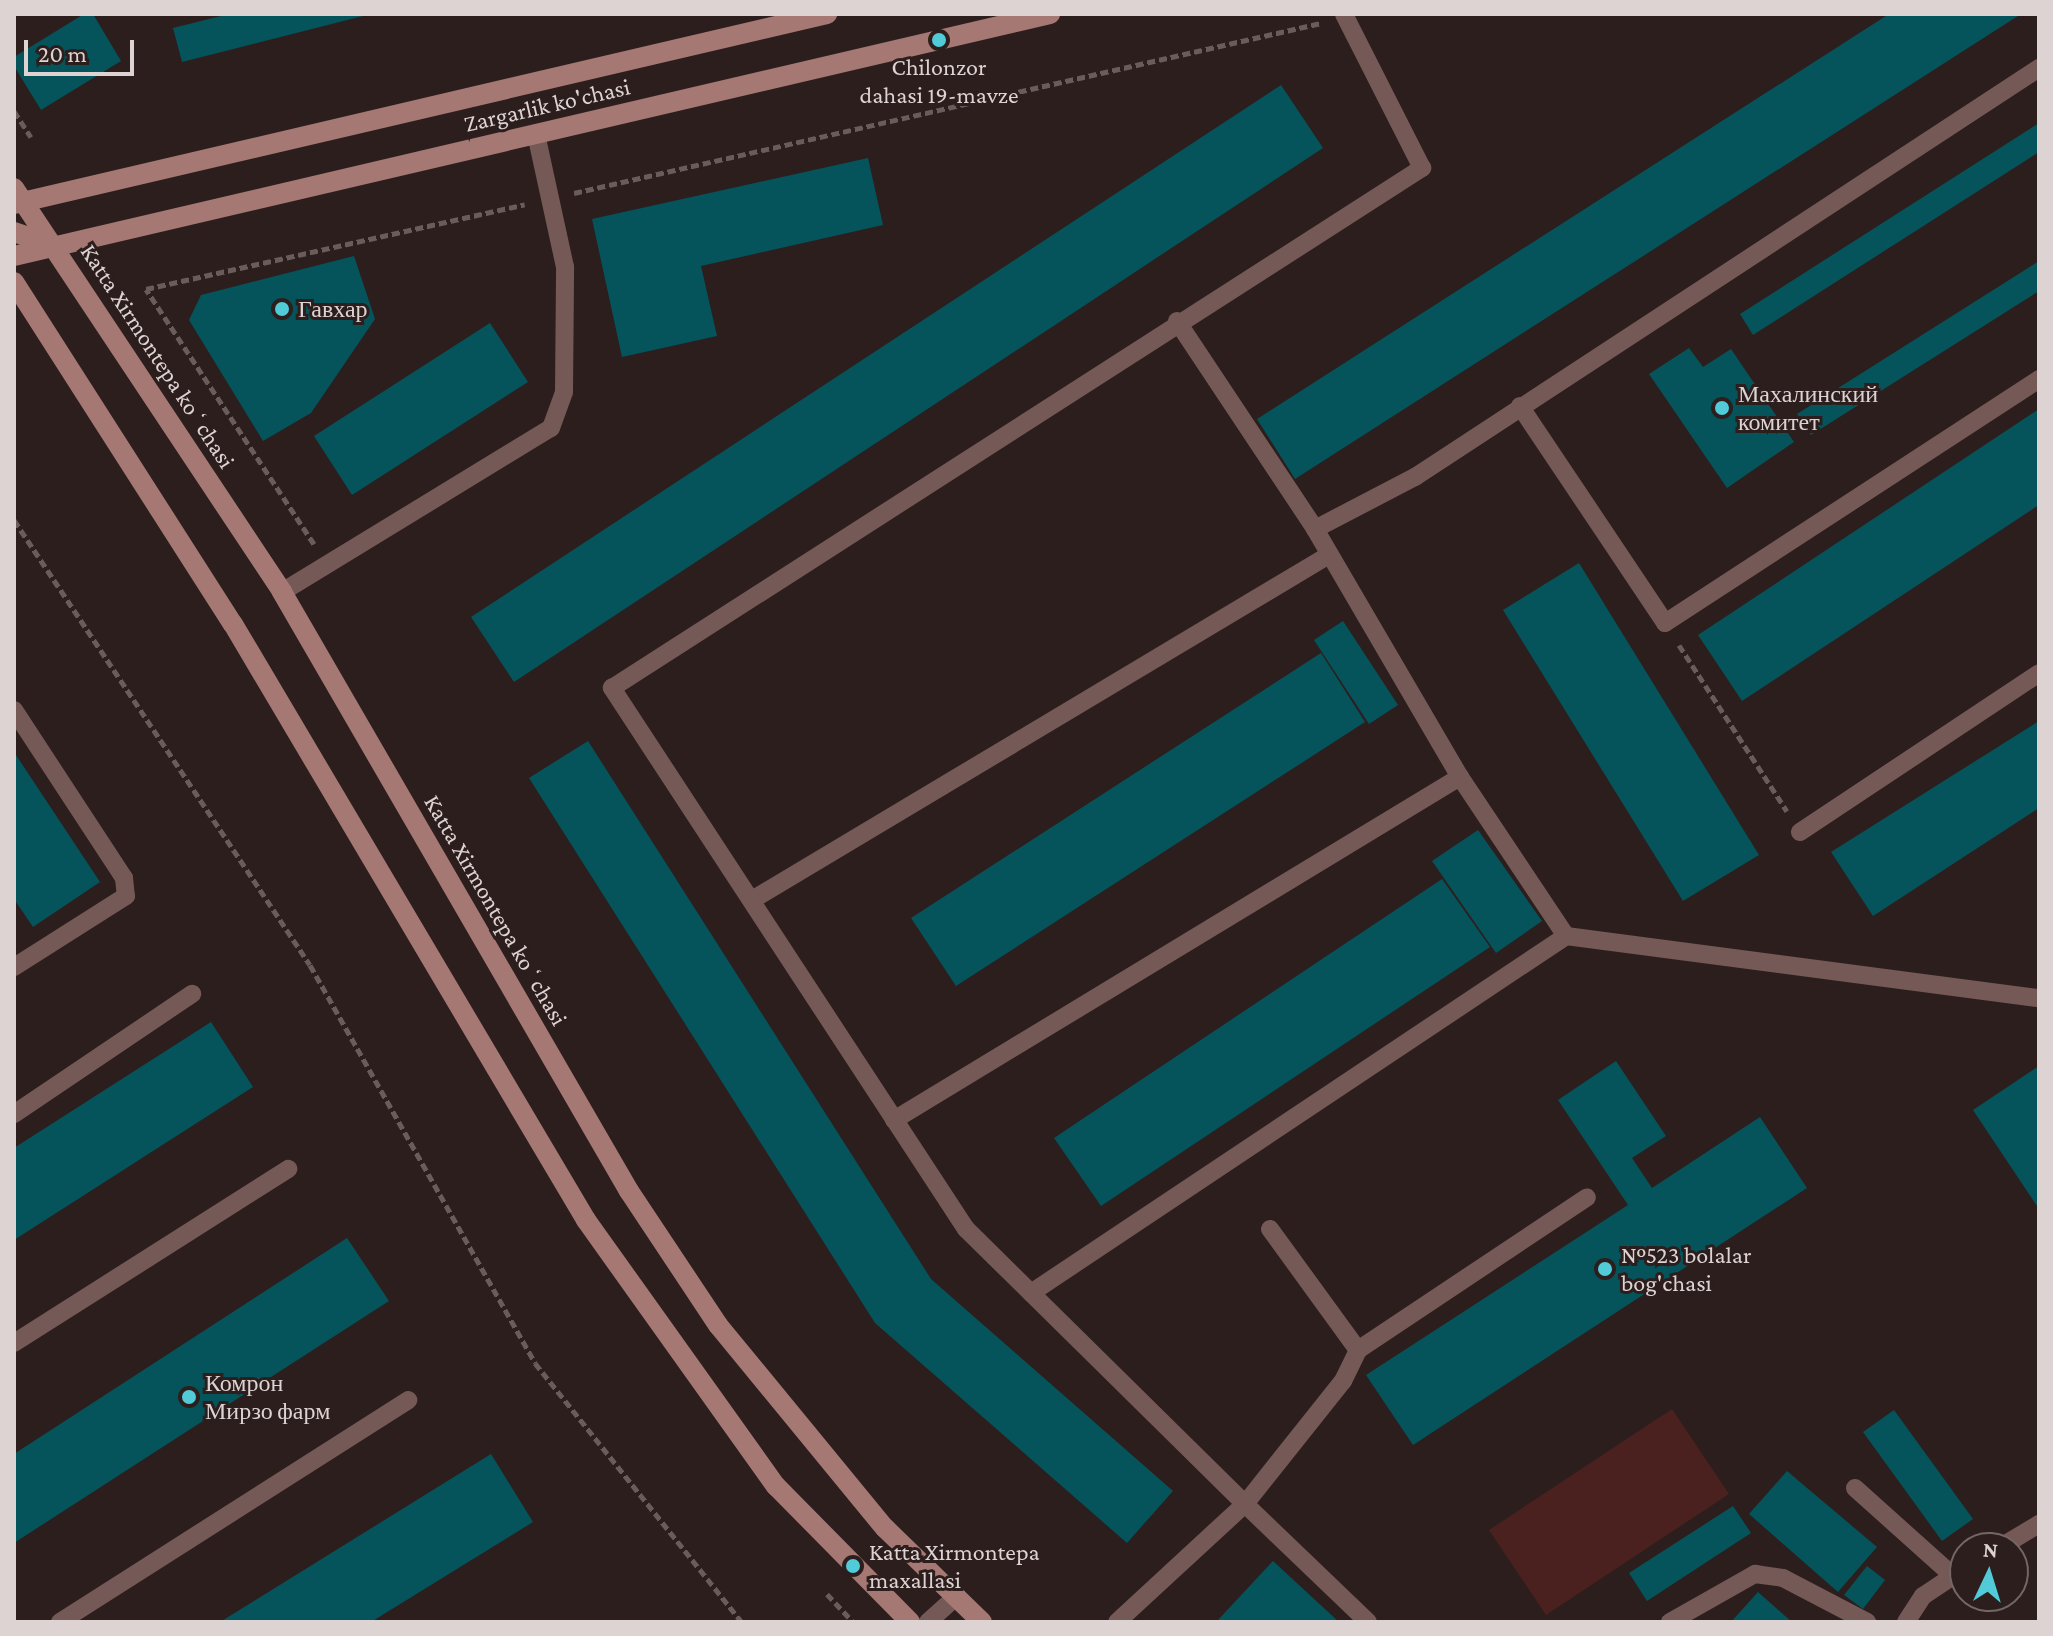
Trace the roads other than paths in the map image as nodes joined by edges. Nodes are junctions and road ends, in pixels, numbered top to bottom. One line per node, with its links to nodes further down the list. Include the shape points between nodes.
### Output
1 (827, 14): 6 (main road, Zargarlik ko'chasi)
2 (1050, 14): 5 (main road, Zargarlik ko'chasi)
3 (1345, 16): 11 (lane, via 1422,168)
4 (2039, 68): 13 (lane)
5 (536, 134): 8 (main road, Zargarlik ko'chasi); 16 (lane, via 565,267 564,392 551,428)
6 (16, 203): 8 (main road, Katta Xirmontepa koʻchasi)
7 (14, 232): 8 (main road)
8 (55, 246): 9 (main road, Zargarlik ko'chasi); 16 (main road, Katta Xirmontepa koʻchasi)
9 (14, 256)
10 (14, 282): 41 (main road, via 233,624 586,1220 776,1486)
11 (1177, 321): 14 (lane); 21 (lane, via 612,688)
12 (2039, 379): 13 (lane, via 1665,623)
13 (1520, 406): 14 (lane, via 1415,477)
14 (1315, 529): 15 (lane)
15 (1329, 555): 19 (lane); 21 (lane)
16 (282, 592): 39 (main road, Katta Xirmontepa koʻchasi, via 629,1191 718,1325 885,1528)
17 (2039, 673): 20 (lane)
18 (14, 710): 23 (lane, via 124,878 126,896)
19 (1460, 777): 22 (lane); 27 (lane)
20 (1800, 832)
21 (752, 900): 27 (lane)
22 (1566, 936): 25 (lane); 31 (lane)
23 (14, 967)
24 (192, 994): 26 (lane)
25 (2039, 998)
26 (14, 1114)
27 (894, 1120): 31 (lane, via 966,1229)
28 (288, 1169): 32 (lane)
29 (1587, 1197): 33 (lane)
30 (1270, 1229): 33 (lane)
31 (1031, 1293): 36 (lane)
32 (14, 1343)
33 (1358, 1350): 36 (lane, via 1343,1381)
34 (408, 1400): 40 (lane)
35 (1855, 1488): 37 (lane)
36 (1245, 1504): 44 (lane); 45 (lane)
37 (1949, 1564)
38 (1949, 1579): 48 (lane, via 1923,1596)
39 (957, 1596): 42 (lane); 43 (main road, Katta Xirmontepa koʻchasi)
40 (60, 1622)
41 (910, 1622)
42 (928, 1622)
43 (982, 1622)
44 (1117, 1622)
45 (1368, 1622)
46 (1670, 1622): 47 (lane, via 1755,1574 1783,1578)
47 (1867, 1622)
48 (1906, 1622)

